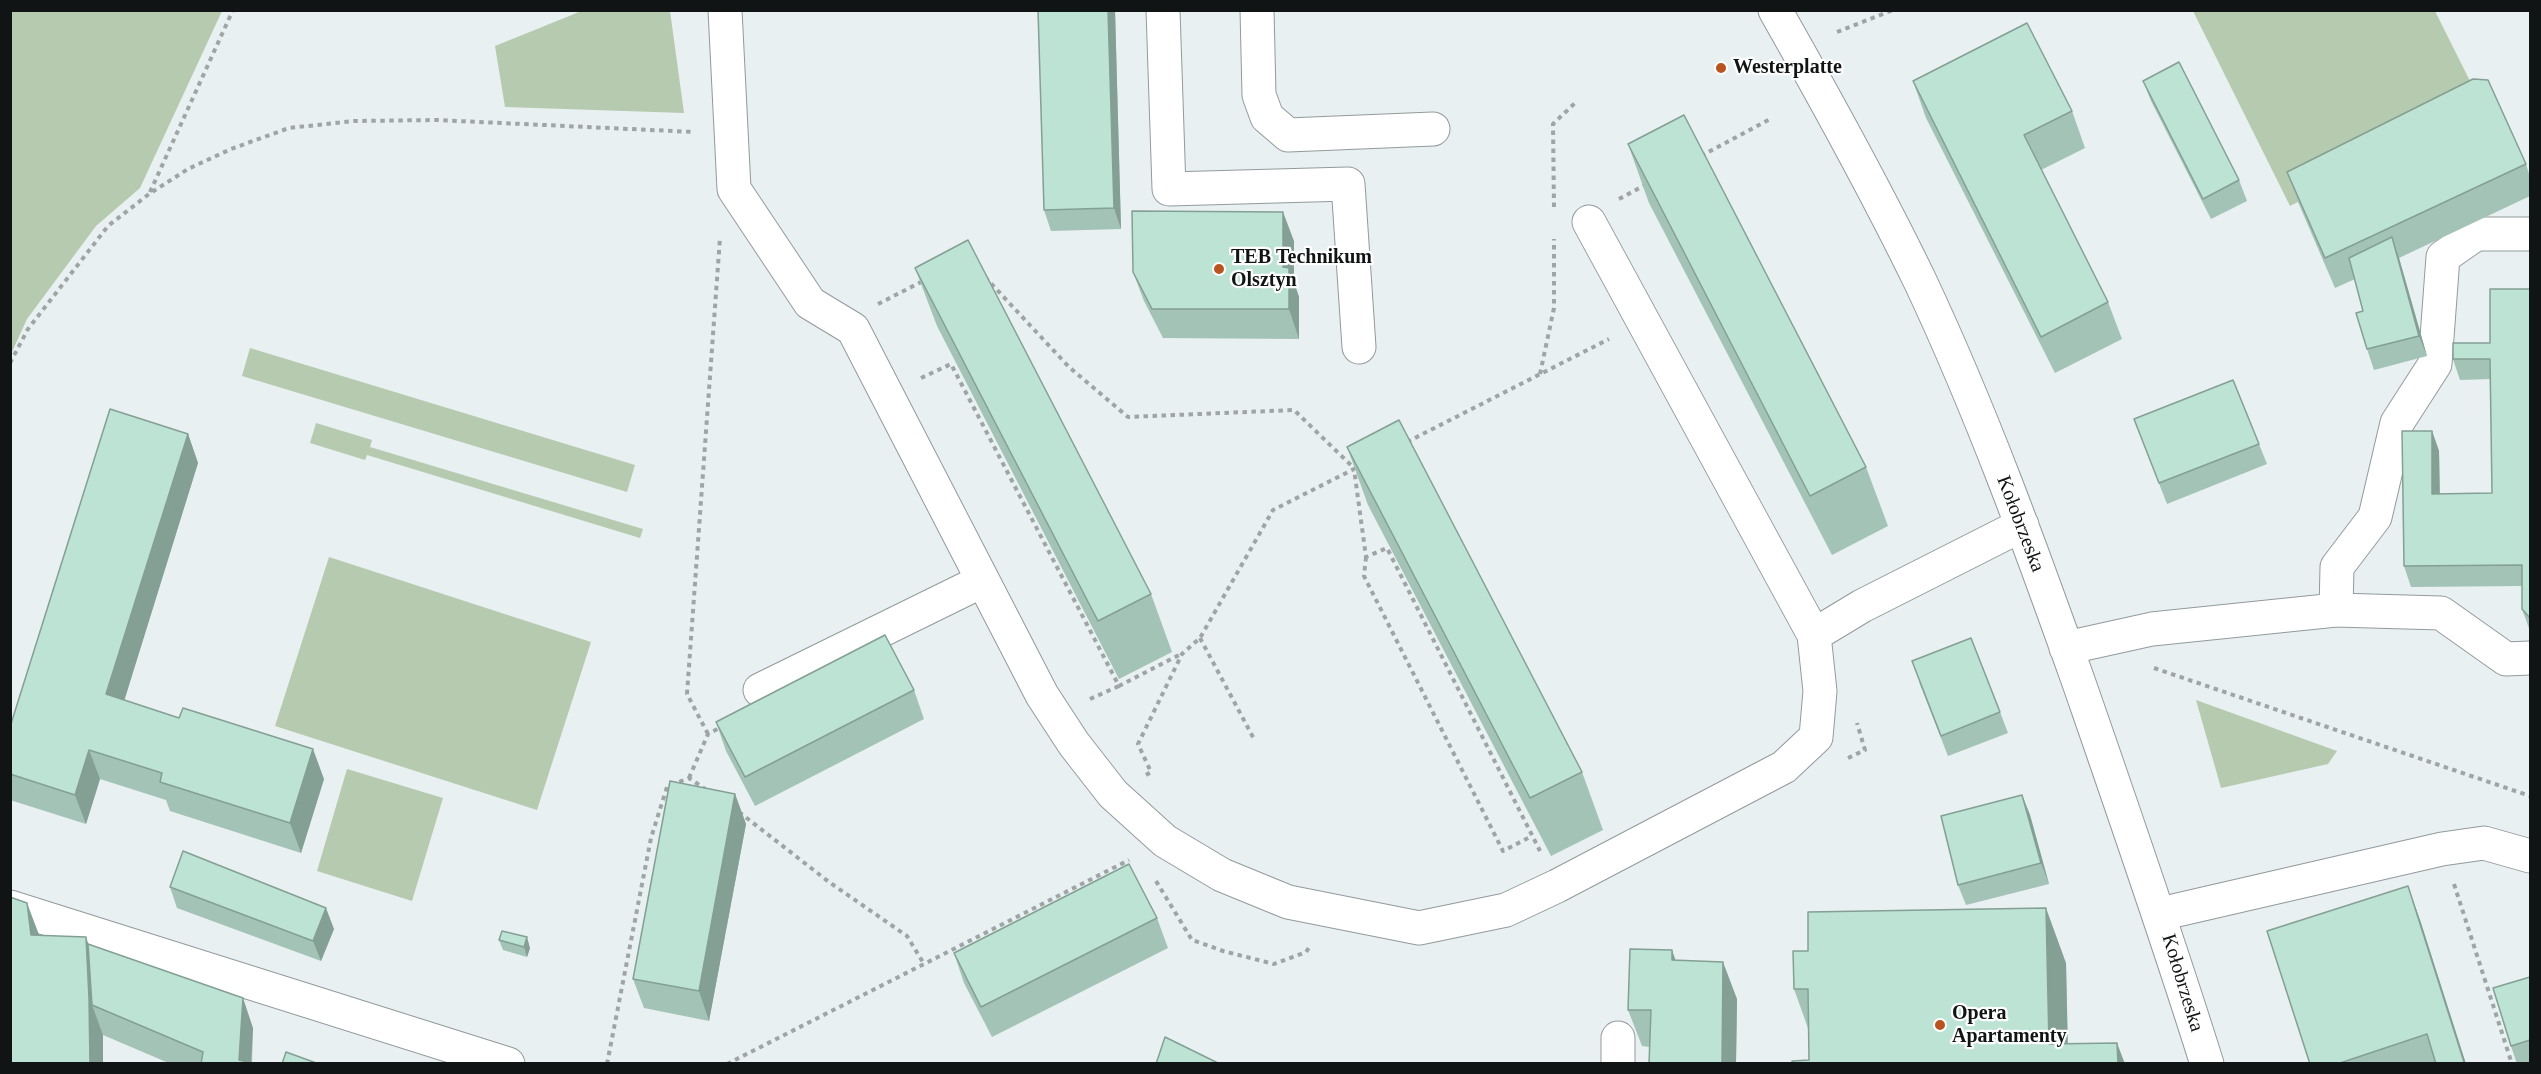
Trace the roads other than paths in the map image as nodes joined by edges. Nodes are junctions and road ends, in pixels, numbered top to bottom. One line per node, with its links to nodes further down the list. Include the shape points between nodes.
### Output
1 (725, 10): 10 (street, via 734,189 810,303 853,329)
2 (1163, 10): 8 (street, via 1169,189 1348,184)
3 (1257, 10): 5 (street, via 1259,95 1267,117 1288,135)
4 (1774, 10): 9 (street, Kołobrzeska, via 1896,233)
5 (1433, 129)
6 (1589, 222): 12 (street)
7 (2530, 234): 11 (street, via 2476,234 2443,257 2435,364 2397,423 2375,517 2337,567)
8 (1359, 347)
9 (2022, 525): 12 (street, via 1862,606); 13 (street, Kołobrzeska)
10 (982, 581): 12 (street, via 1042,695 1074,744 1113,794 1165,841 1222,875 1288,902 1419,927 1506,910 1784,767 1816,737 1820,691); 15 (street)
11 (2336, 610): 13 (street, via 2151,629); 14 (street, via 2441,613 2506,659)
12 (1814, 635)
13 (2066, 648): 18 (street, Kołobrzeska)
14 (2530, 658)
15 (760, 690)
16 (2530, 856): 18 (street, via 2484,843 2442,849)
17 (10, 907): 19 (street)
18 (2160, 914): 20 (street, Kołobrzeska)
19 (490, 1060)
20 (2207, 1064)

